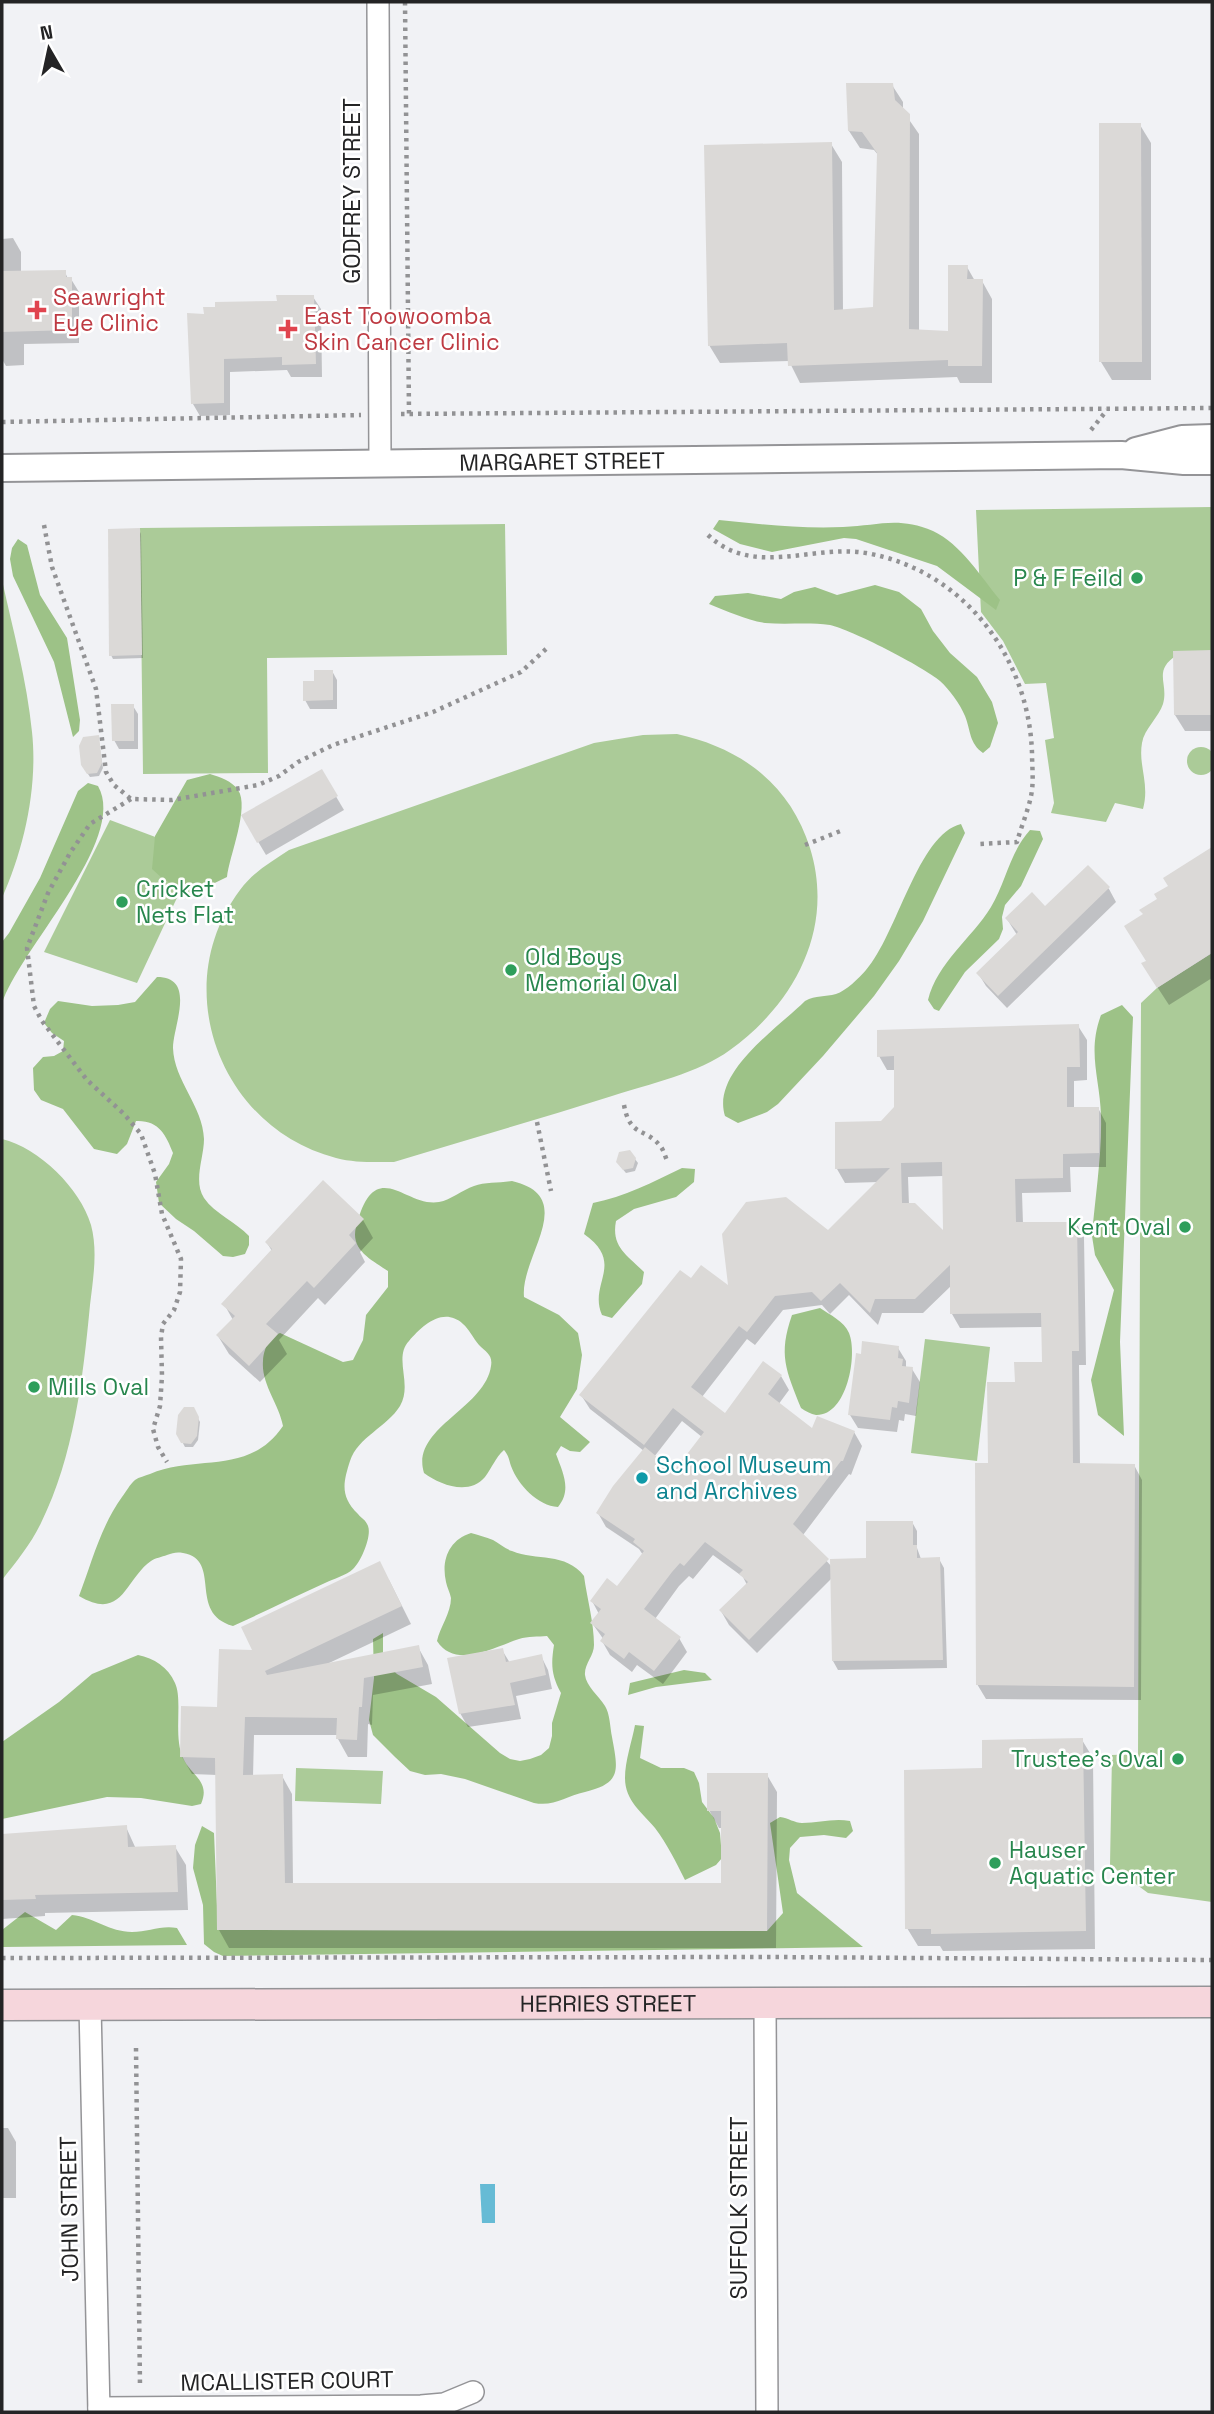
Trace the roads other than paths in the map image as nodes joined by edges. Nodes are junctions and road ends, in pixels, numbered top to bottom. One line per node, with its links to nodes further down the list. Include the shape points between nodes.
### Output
1 (378, 2): 5 (street, GODFREY STREET)
2 (1212, 438): 3 (street, MARGARET STREET, via 1182,439)
3 (1121, 455): 4 (street, MARGARET STREET); 5 (street, MARGARET STREET)
4 (1212, 461)
5 (380, 463): 6 (street, MARGARET STREET)
6 (2, 468)
7 (1212, 2002): 8 (main road, HERRIES STREET)
8 (765, 2004): 10 (main road, HERRIES STREET); 13 (street, SUFFOLK STREET)
9 (2, 2005): 10 (main road, HERRIES STREET)
10 (90, 2005): 12 (street, JOHN STREET)
11 (473, 2392): 12 (street, MCALLISTER COURT, via 444,2404 421,2406)
12 (99, 2410)
13 (767, 2412)

